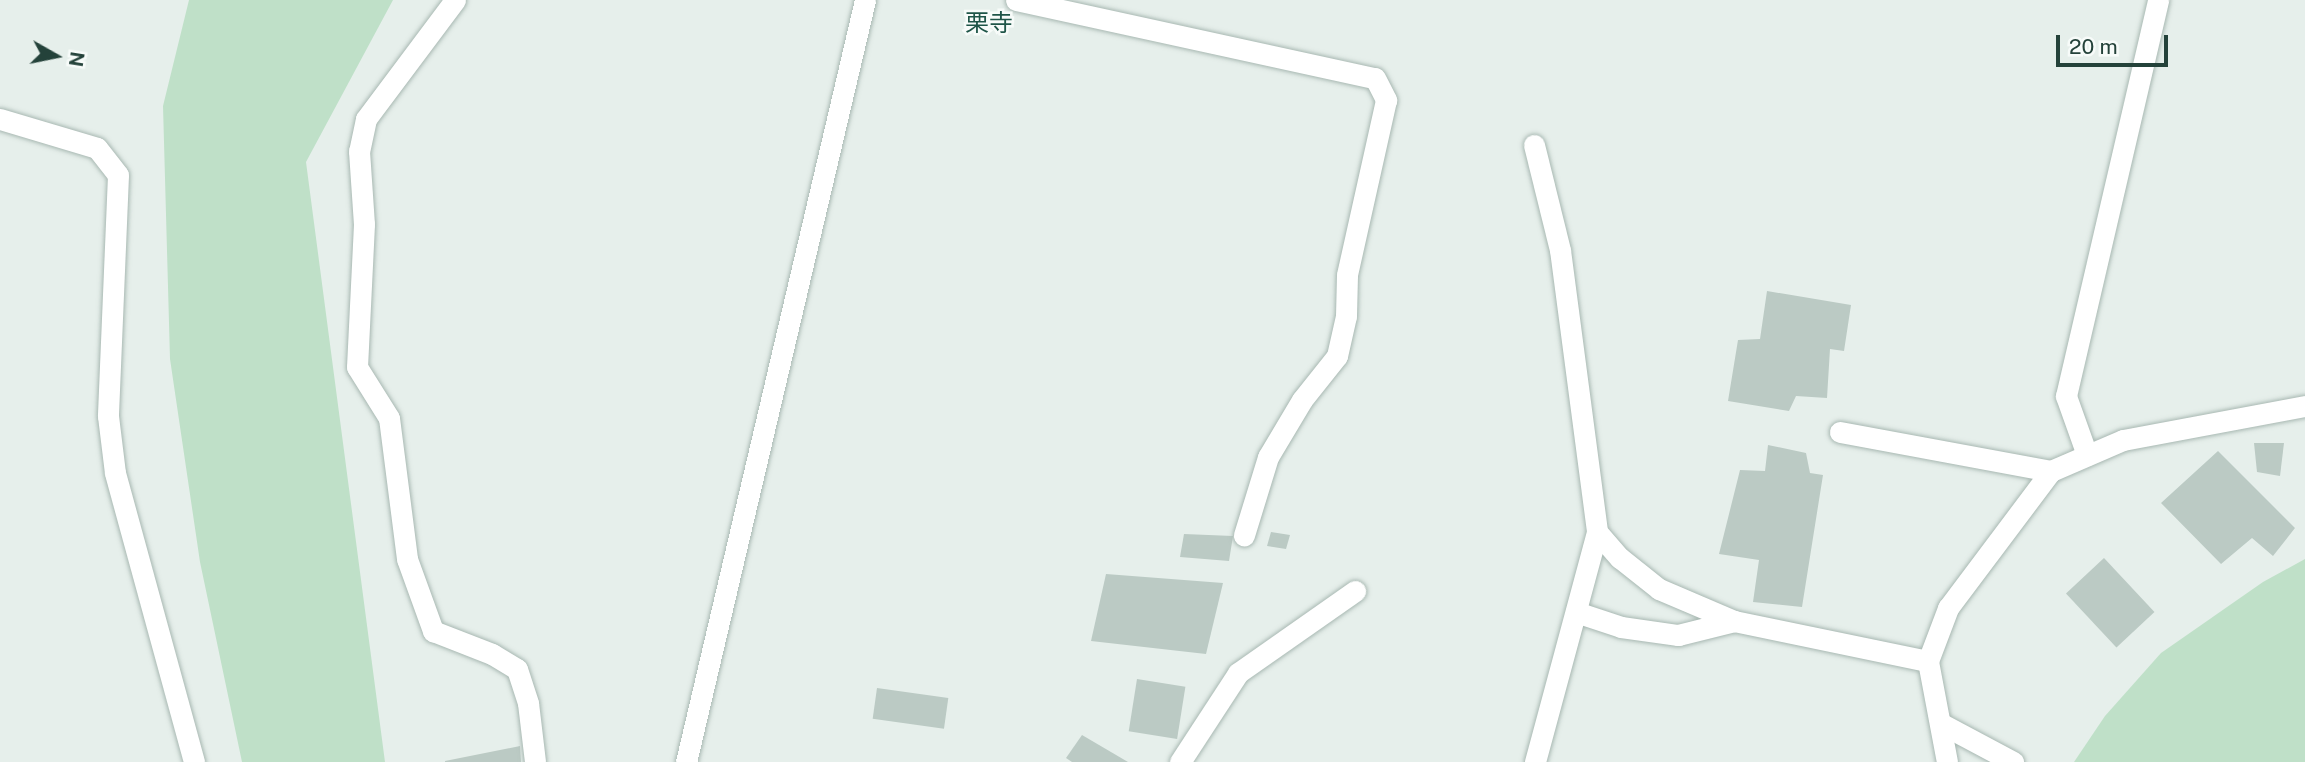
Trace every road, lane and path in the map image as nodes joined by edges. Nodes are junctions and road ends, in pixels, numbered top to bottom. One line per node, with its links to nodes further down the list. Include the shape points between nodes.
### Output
1 (456, 0): 19 (street, via 366,119 359,151 364,224 357,367 389,418 407,559 433,631 492,654 517,670)
2 (865, 0): 20 (street)
3 (1016, 0): 12 (street, via 1375,78 1386,100 1348,275 1346,316 1337,356 1302,400 1268,457)
4 (2158, 0): 9 (street, via 2066,396)
5 (0, 119): 18 (street, via 97,148 118,175 108,416 115,473)
6 (1534, 145): 11 (street, via 1560,250)
7 (2305, 406): 9 (street, via 2123,440)
8 (1840, 432): 10 (street)
9 (2087, 455): 10 (street)
10 (2051, 471): 16 (street, via 1948,608)
11 (1597, 532): 14 (street); 15 (street, via 1620,558 1659,589)
12 (1244, 535)
13 (1355, 591): 21 (street, via 1238,673)
14 (1577, 612): 15 (street, via 1621,627 1678,635); 22 (street)
15 (1734, 621): 16 (street)
16 (1928, 661): 17 (street)
17 (1940, 723): 23 (street); 24 (street)
18 (194, 762)
19 (535, 762)
20 (686, 762)
21 (1180, 762)
22 (1535, 762)
23 (1947, 762)
24 (2013, 762)

